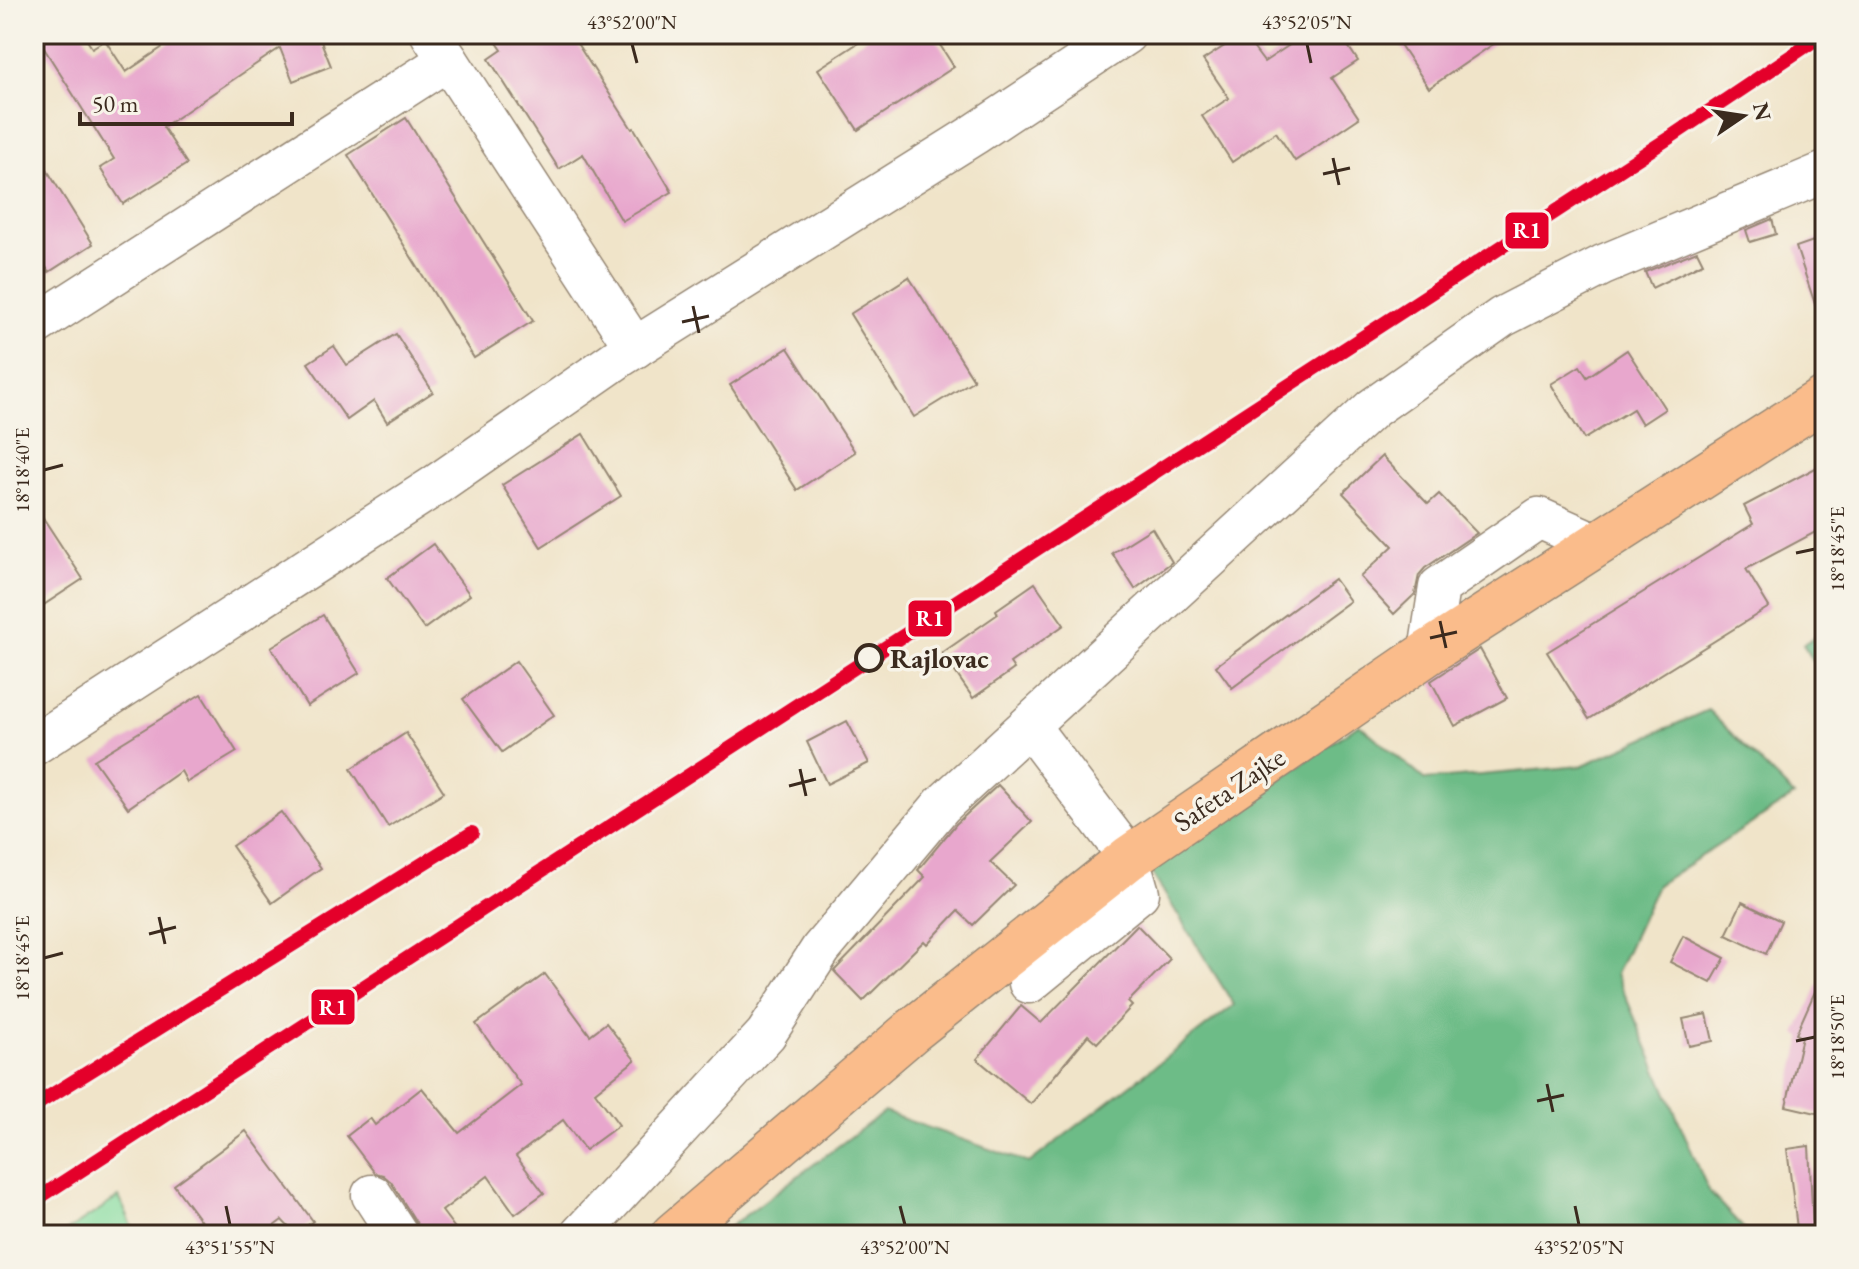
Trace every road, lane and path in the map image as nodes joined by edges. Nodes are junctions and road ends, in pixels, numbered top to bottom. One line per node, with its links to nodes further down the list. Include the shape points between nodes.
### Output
1 (1126, 34): 5 (lane)
2 (440, 47): 4 (lane); 5 (lane)
3 (1825, 172): 7 (lane, via 1603,265 1489,326 1373,408)
4 (34, 326)
5 (635, 348): 8 (lane, via 436,485)
6 (1825, 398): 9 (main road, Safeta Zajke, via 1429,652)
7 (1029, 726): 9 (lane); 13 (lane, via 942,805 821,949 766,1034)
8 (34, 745)
9 (1129, 858): 10 (lane, via 1139,893); 14 (main road, Safeta Zajke, via 913,1030)
10 (1029, 983)
11 (372, 1195): 12 (lane)
12 (398, 1235)
13 (580, 1235)
14 (673, 1235)

